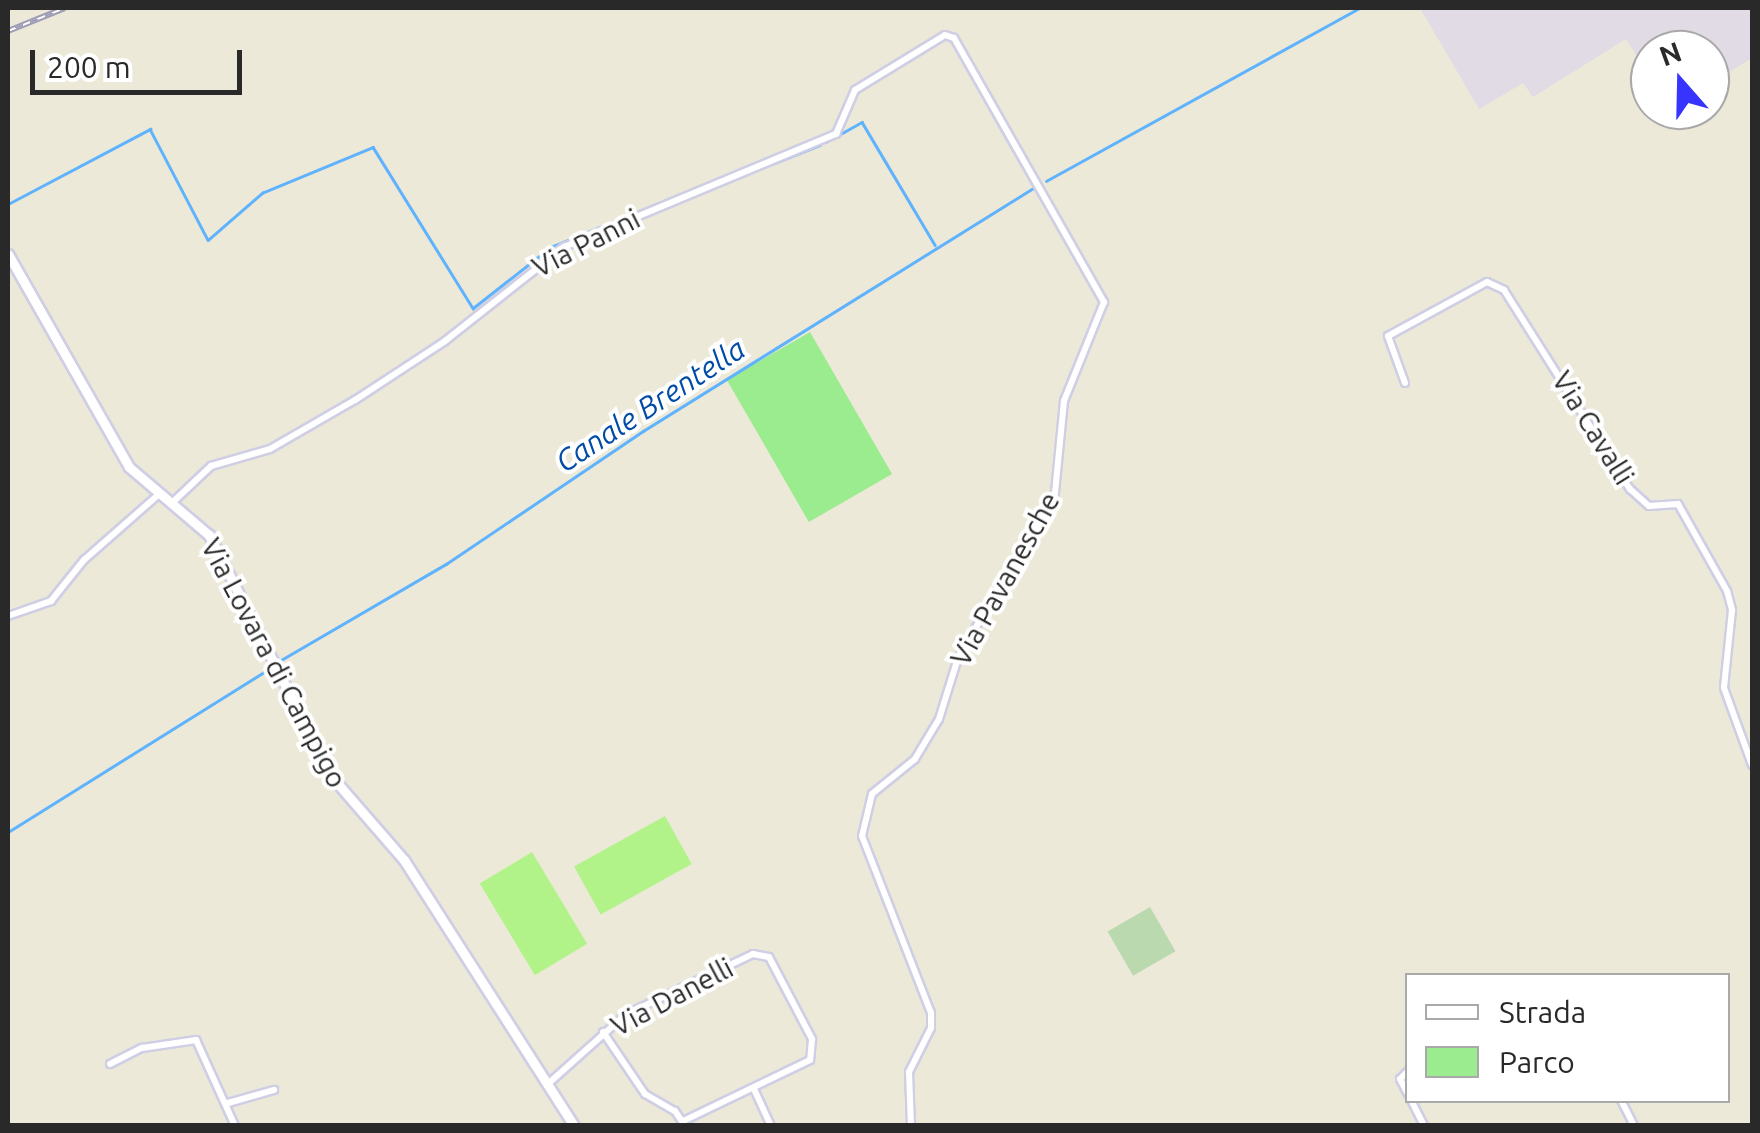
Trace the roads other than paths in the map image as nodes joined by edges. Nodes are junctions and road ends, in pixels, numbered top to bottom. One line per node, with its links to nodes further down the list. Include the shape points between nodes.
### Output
1 (950, 34): 5 (street, Via Panni, via 855,90 836,134 564,248 430,351 270,449 210,466); 20 (street, Via Pavanesche, via 1046,191 1104,302 1064,401 1055,493 958,658 939,719 915,758 872,794 862,836 931,1012 932,1028 909,1072)
2 (8, 254): 4 (street, Via Lovara di Campigo, via 118,451)
3 (1405, 384): 7 (street, Via Cavalli, via 1388,336 1487,282 1504,290 1630,489 1650,506 1678,504 1728,592 1724,688)
4 (159, 494): 5 (street, Via Lovara di Campigo); 6 (street, via 84,560 51,602)
5 (174, 501): 10 (street, Via Lovara di Campigo, via 209,535 231,571 340,790 404,860)
6 (8, 616)
7 (1752, 765)
8 (602, 1032): 10 (street, Via Danelli); 11 (street, Via Danelli, via 753,954 772,960 814,1048 805,1065); 16 (street, via 645,1094)
9 (110, 1064): 13 (street, via 142,1048 192,1038)
10 (549, 1083): 18 (street, Via Lovara di Campigo)
11 (754, 1088): 16 (street); 19 (street)
12 (274, 1090): 13 (street)
13 (228, 1103): 17 (street)
14 (1412, 1103): 21 (street)
15 (1622, 1103): 22 (street)
16 (684, 1123)
17 (235, 1126)
18 (574, 1126)
19 (771, 1126)
20 (911, 1126)
21 (1424, 1126)
22 (1634, 1126)

